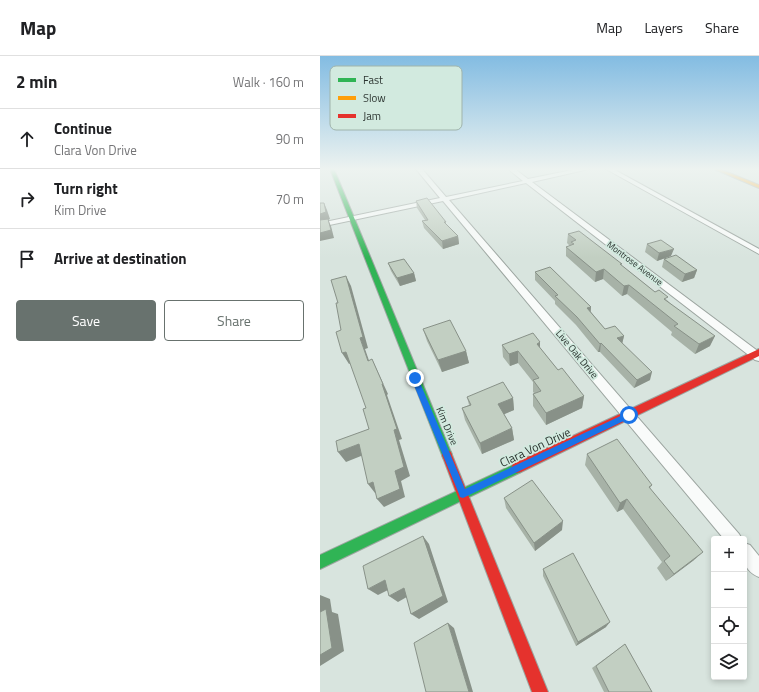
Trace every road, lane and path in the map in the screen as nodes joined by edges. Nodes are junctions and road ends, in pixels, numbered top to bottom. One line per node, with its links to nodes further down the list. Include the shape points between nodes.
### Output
1 (444, 198): 10 (street, Live Oak Drive)
2 (345, 199): 6 (street, Kim Drive)
3 (441, 199): 6 (street)
4 (549, 199): 9 (street, Montrose Avenue)
5 (666, 199): 8 (street)
6 (353, 218): 7 (street); 11 (street, Kim Drive)
7 (320, 225)
8 (758, 250)
9 (757, 354): 10 (street, Clara Von Drive)
10 (629, 415): 11 (street, Clara Von Drive); 12 (street, Live Oak Drive)
11 (463, 494): 14 (street, Clara Von Drive); 16 (street, Kim Drive)
12 (731, 536)
13 (747, 555): 15 (street)
14 (320, 562)
15 (759, 569)
16 (540, 692)

